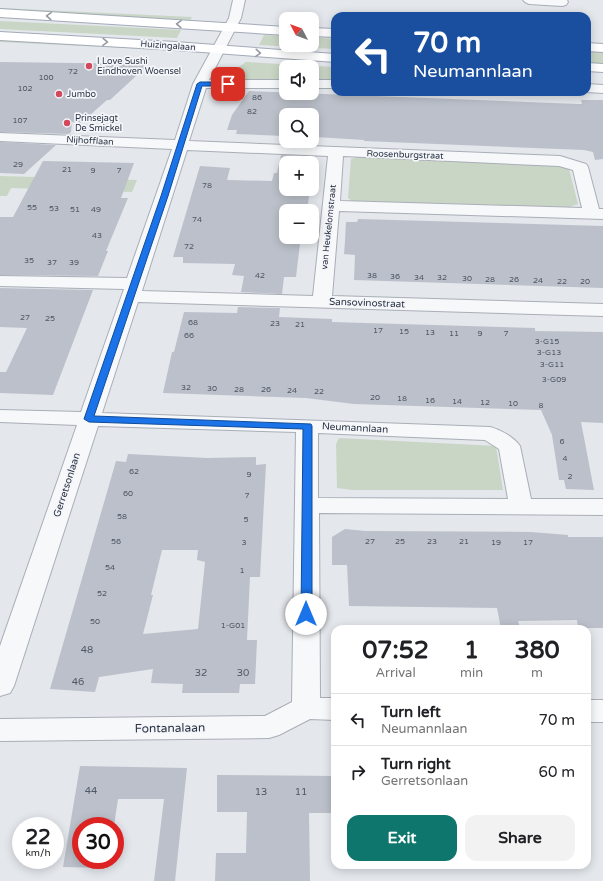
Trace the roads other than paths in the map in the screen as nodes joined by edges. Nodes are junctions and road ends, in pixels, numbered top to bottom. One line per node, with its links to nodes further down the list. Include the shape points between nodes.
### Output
1 (529, 0): 3 (street)
2 (239, 1): 5 (street, via 238,10)
3 (562, 2)
4 (0, 13): 5 (main road, one-way to 4)
5 (224, 27): 6 (main road); 12 (street); 13 (street)
6 (279, 31)
7 (319, 33): 8 (main road)
8 (331, 34)
9 (0, 36): 12 (main road, Huizingalaan, one-way to 12)
10 (591, 47): 11 (main road)
11 (603, 48)
12 (205, 49): 13 (main road, Huizingalaan); 17 (street, via 200,58)
13 (219, 50): 14 (main road, Huizingalaan, one-way to 14); 17 (street)
14 (331, 58)
15 (591, 67): 16 (main road)
16 (603, 68)
17 (200, 84): 18 (street); 24 (street, Gerretsonlaan)
18 (279, 84)
19 (319, 84): 20 (street)
20 (331, 84)
21 (591, 88): 22 (street)
22 (603, 89)
23 (0, 137): 24 (street, Nijhofflaan)
24 (180, 146): 25 (street, Roosenburgstraat); 29 (street, Gerretsonlaan)
25 (336, 152): 26 (street, van Heukelomstraat); 27 (street, Roosenburgstraat, via 560,161 580,167)
26 (331, 206): 27 (street, Roosenburgstraat); 30 (street, van Heukelomstraat)
27 (598, 214)
28 (0, 281): 29 (street)
29 (132, 290): 30 (street, Sansovinostraat); 33 (street, Gerretsonlaan)
30 (322, 302): 31 (street, Sansovinostraat)
31 (603, 310)
32 (0, 416): 33 (street, Neumannlaan)
33 (89, 419): 34 (street, Neumannlaan); 38 (street, Gerretsonlaan)
34 (308, 426): 35 (street); 36 (street, Neumannlaan, via 490,434 509,446)
35 (307, 505): 36 (street); 39 (street)
36 (521, 506): 37 (street)
37 (603, 507)
38 (0, 686)
39 (306, 708): 40 (street, Fontanalaan); 43 (street, Fontanalaan, via 269,727)
40 (331, 709)
41 (591, 711): 42 (street)
42 (603, 711)
43 (0, 730)

